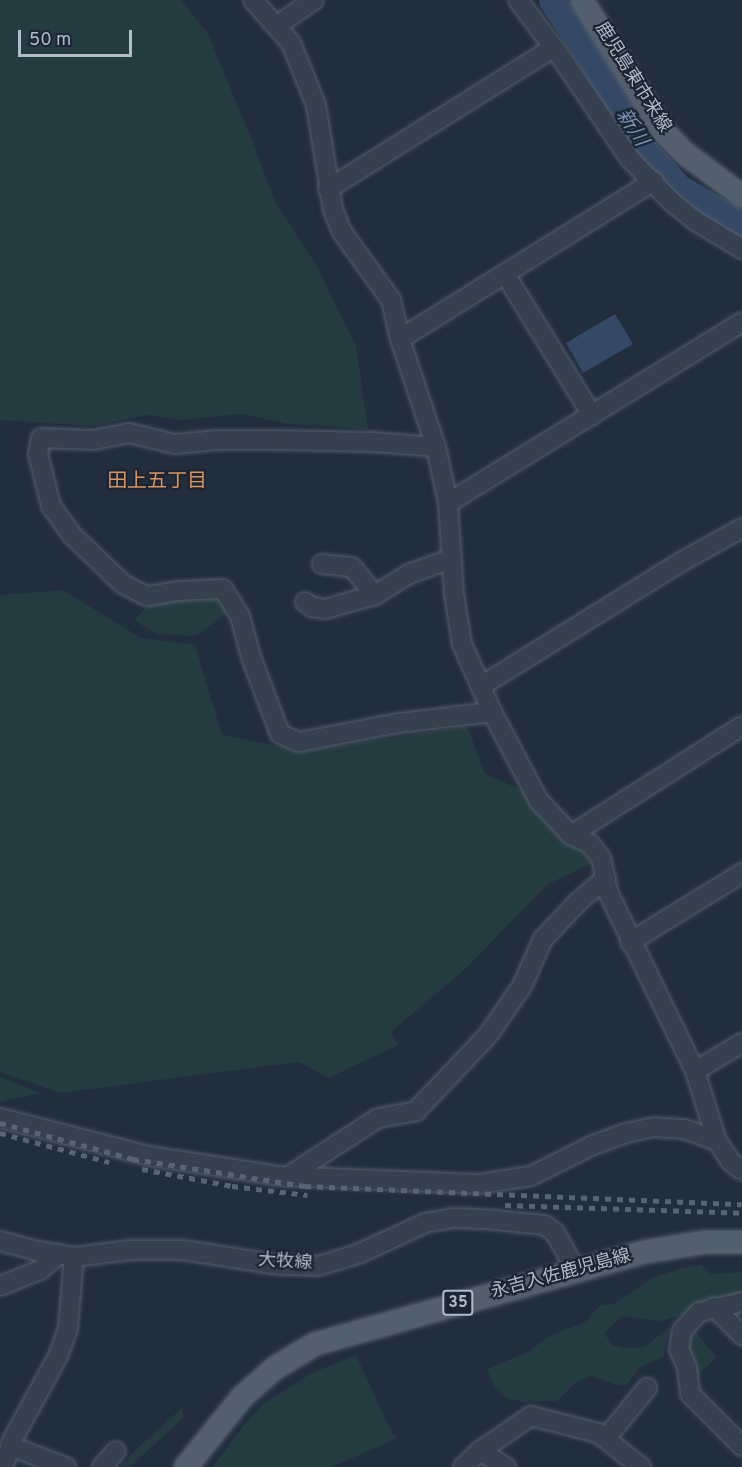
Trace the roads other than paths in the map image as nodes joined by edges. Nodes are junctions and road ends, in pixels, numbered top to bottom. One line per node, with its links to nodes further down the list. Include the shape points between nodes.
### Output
1 (253, 0): 5 (street)
2 (314, 0): 5 (street)
3 (518, 0): 6 (street)
4 (591, 4): 9 (main road, 鹿児島東市来線, via 663,131 683,152)
5 (276, 26): 8 (street, via 291,43 316,105)
6 (553, 48): 7 (street, via 630,159); 8 (street)
7 (654, 181): 10 (street, via 694,220); 11 (street)
8 (328, 189): 13 (street, via 342,232 391,300)
9 (742, 196)
10 (742, 249)
11 (505, 274): 13 (street); 14 (street)
12 (742, 322): 14 (street)
13 (400, 339): 15 (street)
14 (592, 415): 16 (street)
15 (436, 447): 16 (street); 23 (street, via 274,440 175,444 129,433 93,440 41,438 38,454 51,506 74,536 123,584 147,596 223,589 240,616 280,734 299,742 399,723)
16 (448, 503): 18 (street)
17 (742, 528): 22 (street)
18 (450, 559): 20 (street, via 409,574); 22 (street, via 462,644)
19 (322, 564): 20 (street, via 352,567)
20 (375, 595): 21 (street, via 325,609)
21 (305, 602)
22 (481, 686): 23 (street)
23 (492, 712): 25 (street, via 539,801)
24 (742, 726): 25 (street)
25 (571, 835): 27 (street, via 590,844 601,858)
26 (742, 873): 28 (street)
27 (606, 878): 28 (street, via 608,892); 34 (street, via 543,939 522,986 488,1035 416,1111 378,1118)
28 (630, 942): 30 (street)
29 (742, 1043): 30 (street)
30 (695, 1071): 32 (street)
31 (0, 1118): 34 (street, via 149,1156)
32 (717, 1142): 33 (street); 34 (street, via 685,1129 654,1127 593,1145 531,1176 479,1184)
33 (742, 1170)
34 (287, 1177)
35 (0, 1241): 37 (street, 大牧線)
36 (742, 1242): 38 (main road, 永吉入佐鹿児島線 / 35, via 675,1245)
37 (66, 1256): 38 (street, 大牧線, via 183,1250 279,1265 318,1266 358,1254 425,1223 454,1218 545,1225 555,1233); 39 (street); 46 (street, via 68,1328 58,1356)
38 (576, 1270): 53 (main road, 永吉入佐鹿児島線 / 35, via 315,1344 275,1368 242,1397)
39 (0, 1286)
40 (742, 1302): 41 (street)
41 (714, 1307): 42 (street); 47 (street, via 699,1312 682,1331 679,1349 687,1368 690,1394)
42 (742, 1335)
43 (647, 1388): 45 (street)
44 (591, 1419): 45 (street)
45 (609, 1433): 49 (street, via 531,1416); 56 (street)
46 (10, 1446): 50 (street); 51 (street)
47 (742, 1446)
48 (116, 1451): 52 (street)
49 (480, 1452): 54 (street); 55 (street)
50 (3, 1467)
51 (66, 1467)
52 (102, 1467)
53 (186, 1467)
54 (462, 1467)
55 (506, 1467)
56 (641, 1467)

